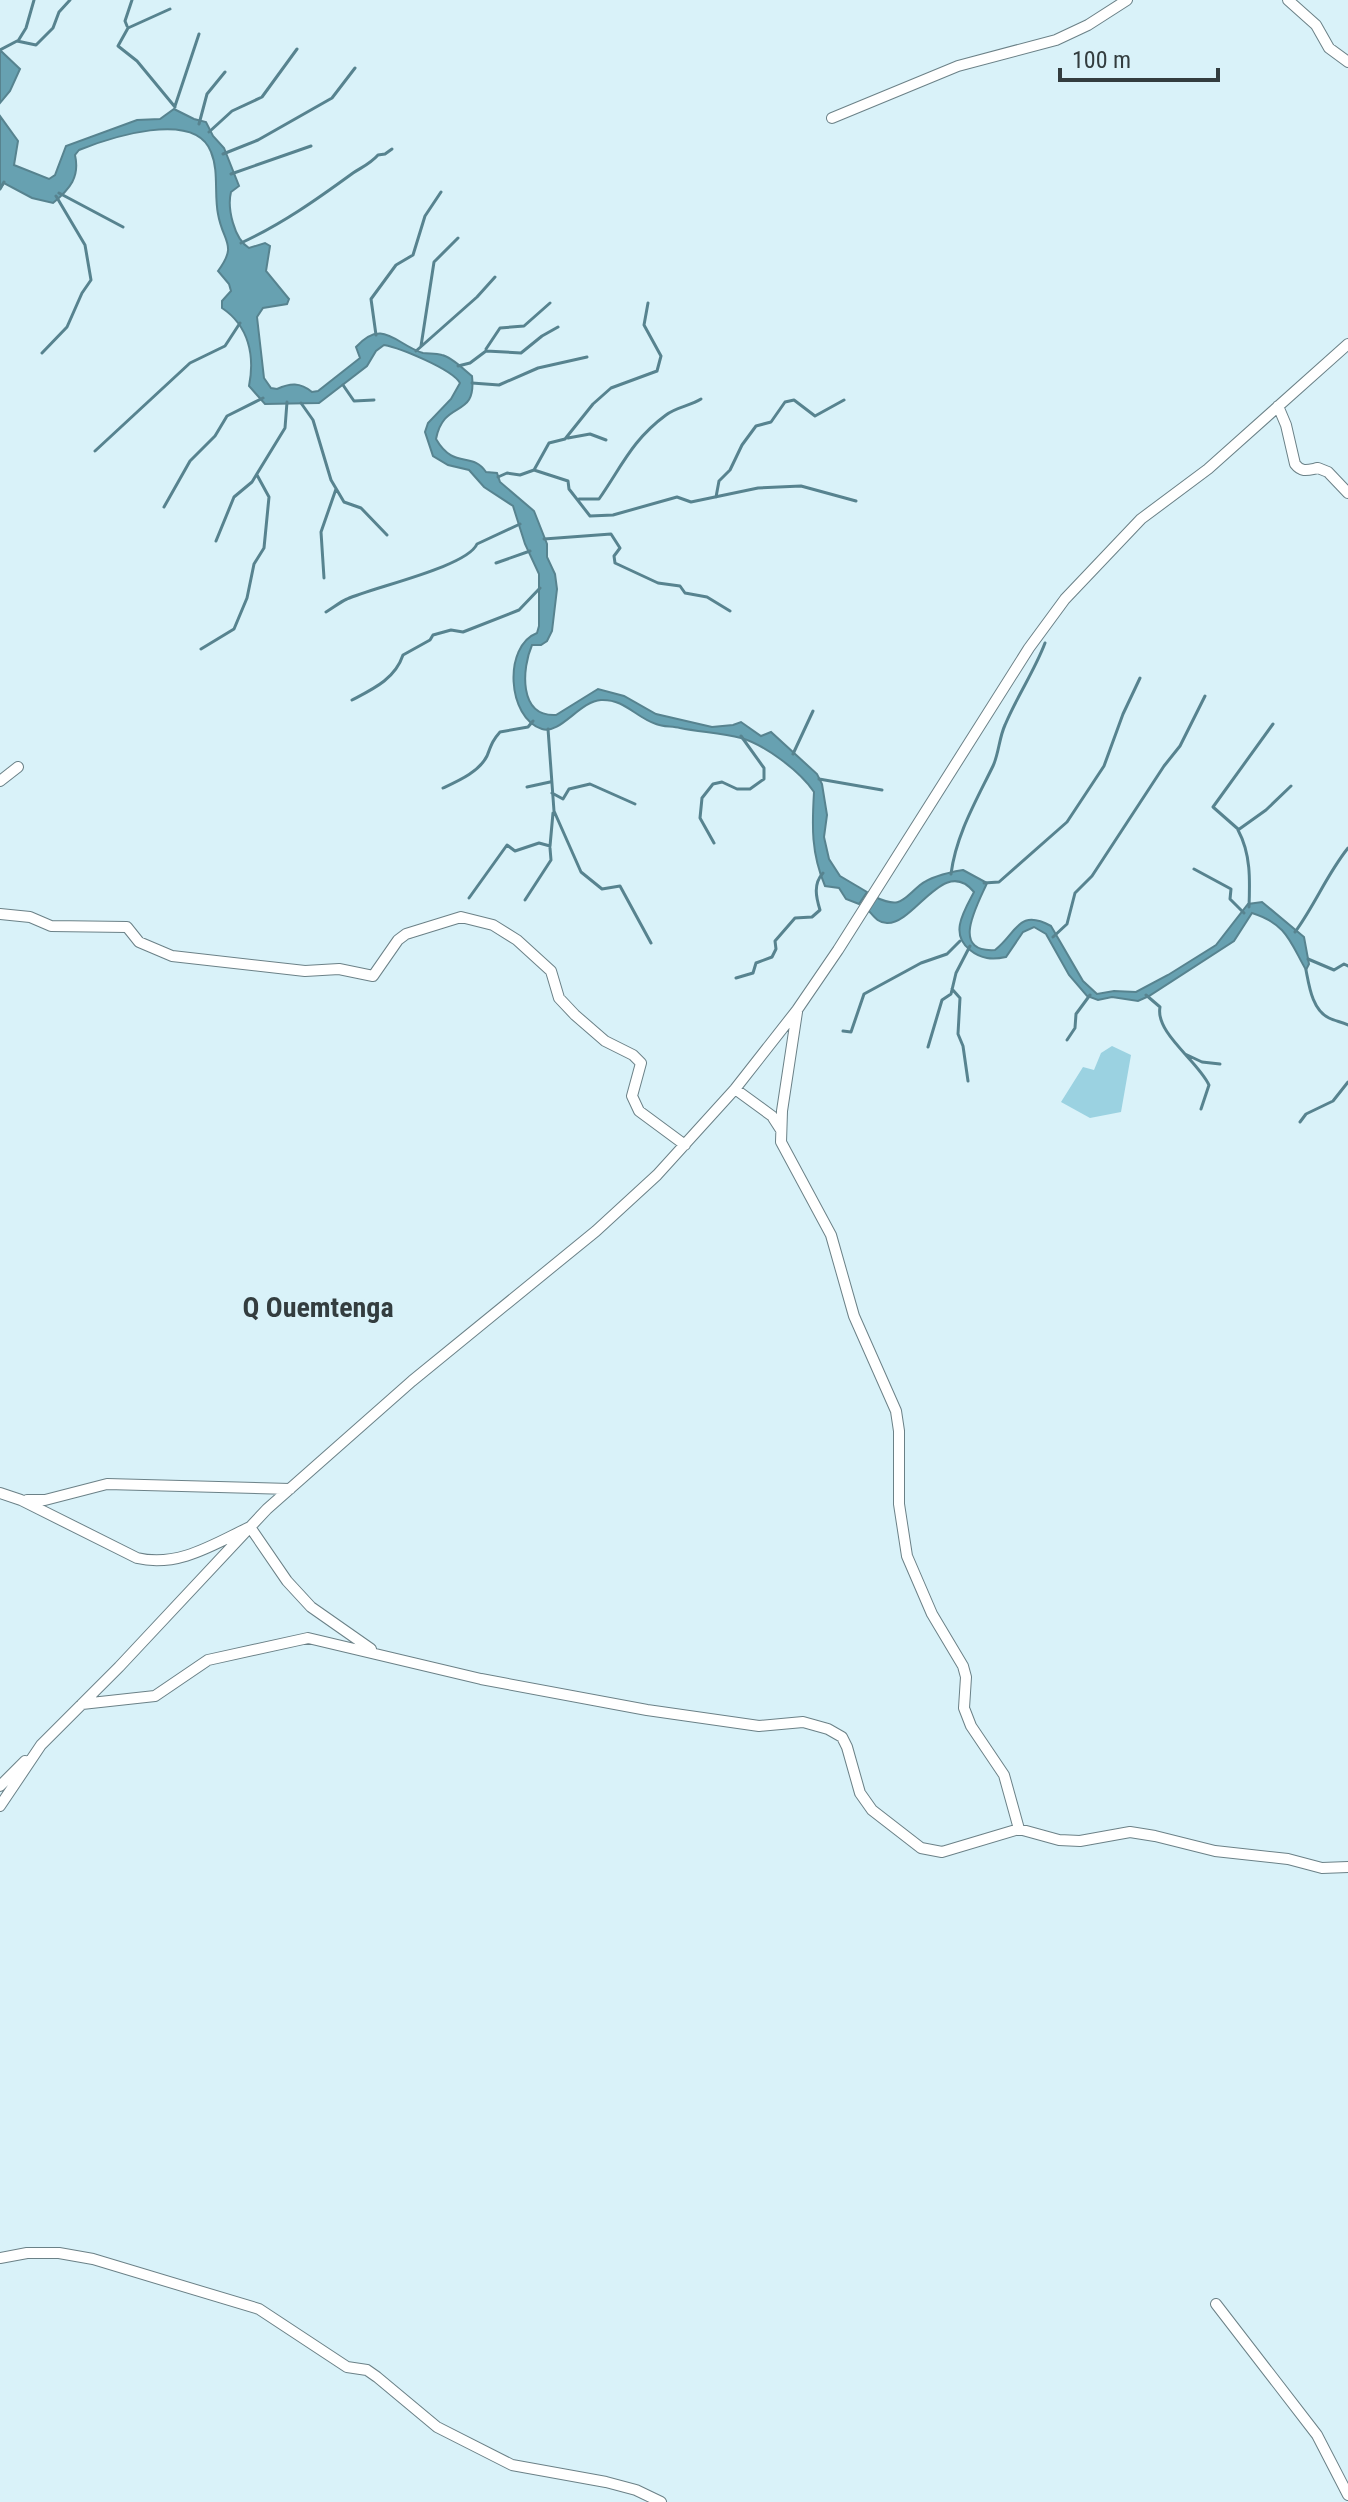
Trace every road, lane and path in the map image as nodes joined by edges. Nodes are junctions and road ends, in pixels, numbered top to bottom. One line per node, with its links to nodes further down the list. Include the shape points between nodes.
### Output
1 (1127, 0): 4 (street, via 1056,40 958,66)
2 (1288, 0): 3 (street)
3 (1348, 62)
4 (832, 118)
5 (1348, 344): 6 (street)
6 (1278, 406): 7 (street, via 1299,469 1328,472); 11 (street, via 1208,469 1141,519 1065,599)
7 (1348, 493)
8 (18, 767): 9 (street)
9 (0, 781)
10 (0, 914): 14 (street, via 51,926 127,927 139,942 172,956 305,971 339,969 367,976 373,976 406,934 461,917 493,925 551,971 559,998 575,1015 641,1063 632,1096 639,1111)
11 (797, 1010): 12 (street); 13 (street)
12 (735, 1089): 13 (street, via 772,1116); 14 (street)
13 (781, 1130): 24 (street, via 788,1160 831,1235 854,1316 896,1411 899,1504 912,1572 963,1666 964,1708 1004,1775)
14 (685, 1145): 15 (street, via 596,1231)
15 (290, 1489): 17 (street, via 107,1484 45,1500); 18 (street)
16 (0, 1493): 17 (street)
17 (21, 1500): 18 (street, via 150,1562 180,1559)
18 (250, 1527): 19 (street, via 311,1607); 20 (street)
19 (378, 1654): 20 (street, via 308,1638 208,1660 155,1696); 24 (street, via 647,1710 759,1726 803,1722 842,1737 860,1793 872,1810 921,1848 942,1852)
20 (82, 1704): 21 (street)
21 (41, 1745): 22 (street); 23 (street)
22 (0, 1786)
23 (0, 1806)
24 (1019, 1829): 25 (street, via 1080,1841 1130,1832 1215,1851 1322,1868)
25 (1348, 1867)
26 (0, 2258): 29 (street, via 43,2253 93,2259 259,2309 347,2367 367,2370 437,2427 512,2465 606,2482)
27 (1216, 2304): 28 (street, via 1317,2435)
28 (1348, 2495)
29 (661, 2502)

